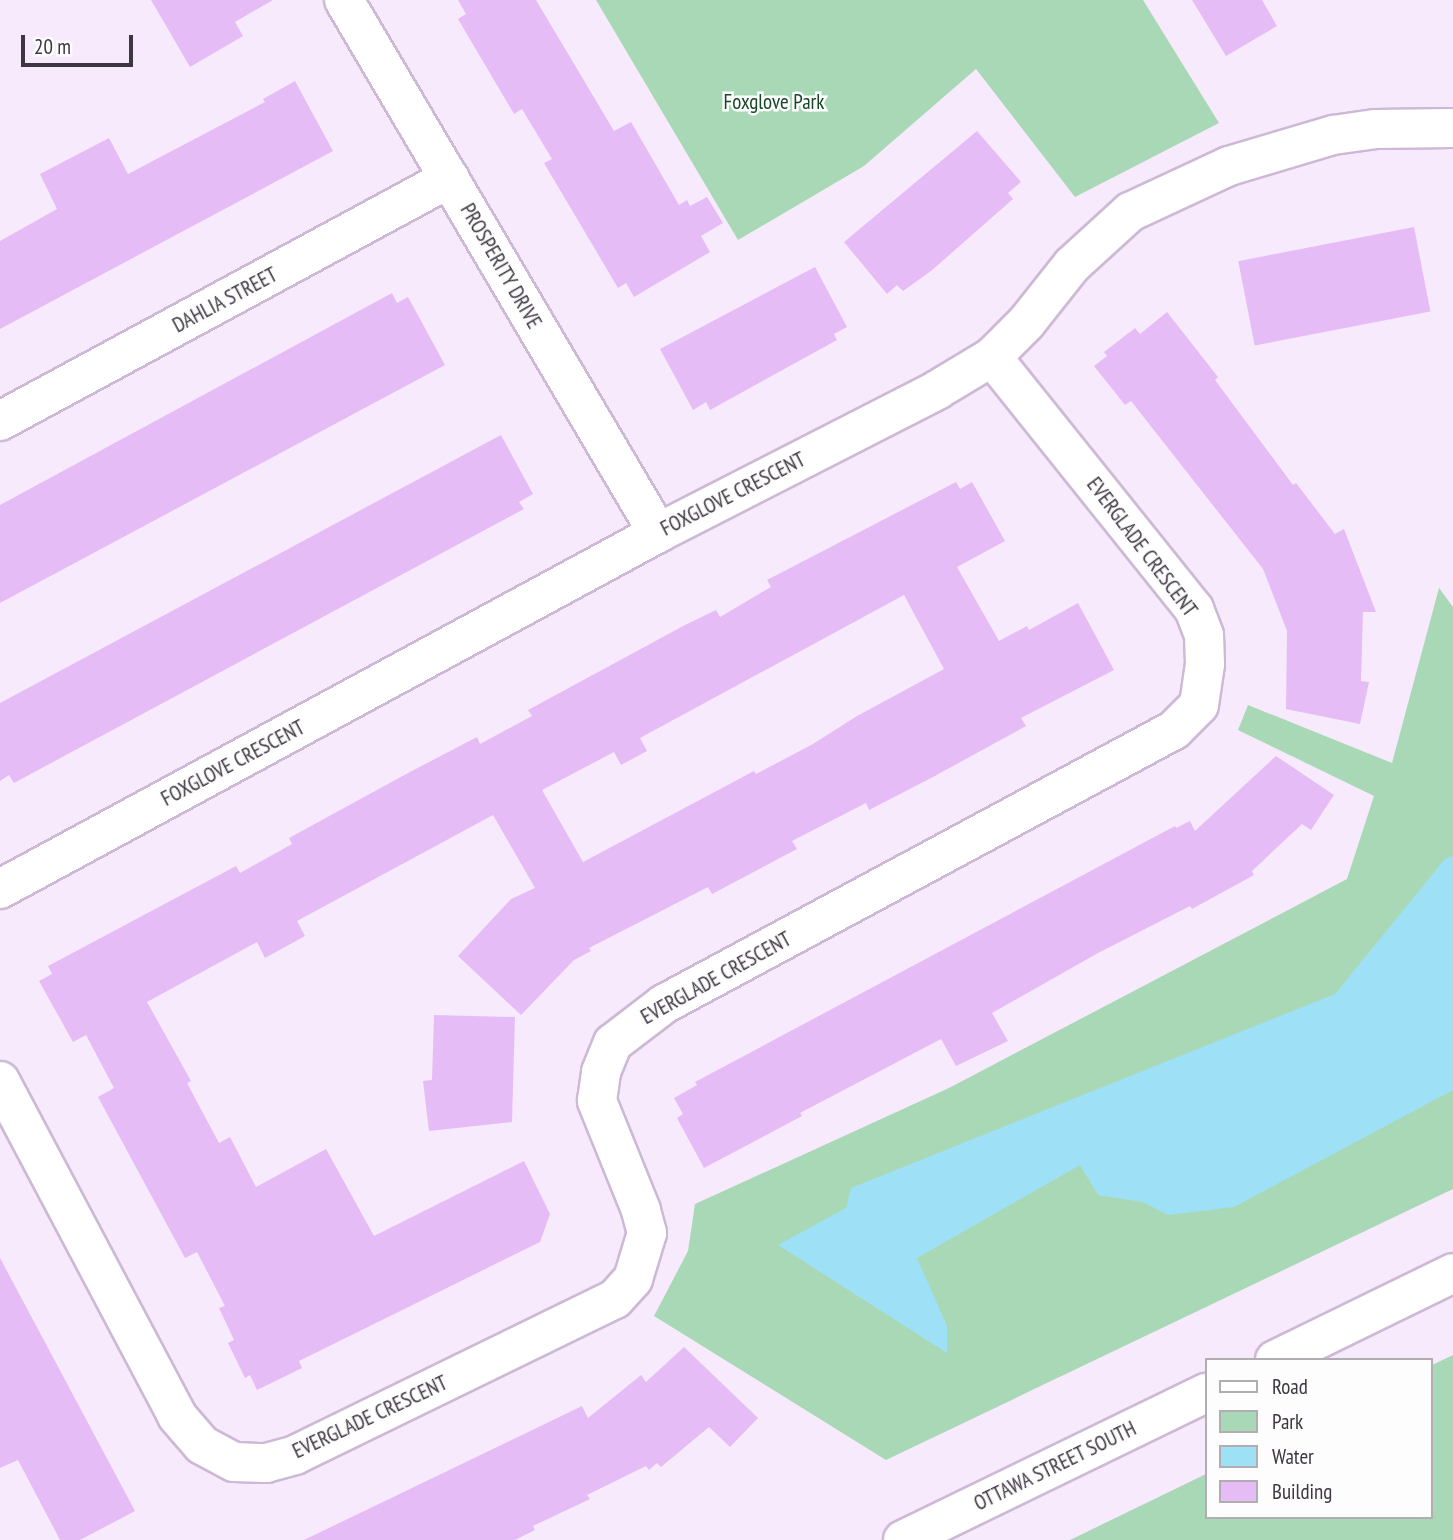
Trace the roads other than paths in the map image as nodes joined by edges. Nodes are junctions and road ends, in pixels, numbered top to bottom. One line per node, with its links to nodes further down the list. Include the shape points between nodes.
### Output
1 (344, 0): 3 (street, PROSPERITY DRIVE)
2 (1453, 128): 4 (street, FOXGLOVE CRESCENT, via 1375,129 1333,135 1229,166 1130,212 1072,265)
3 (450, 178): 5 (street, DAHLIA STREET); 6 (street, PROSPERITY DRIVE)
4 (992, 357): 6 (street, FOXGLOVE CRESCENT, via 937,390); 8 (street, EVERGLADE CRESCENT, via 1194,609 1204,635 1199,705 1174,730 664,1004 613,1043 601,1072 597,1101 647,1233 633,1279 615,1298 295,1455 266,1463 234,1462 202,1446 177,1416)
5 (0, 421)
6 (658, 533): 7 (street, FOXGLOVE CRESCENT)
7 (0, 890)
8 (0, 1081)
9 (1453, 1273): 10 (street)
10 (1279, 1358)
11 (1204, 1394): 12 (street, OTTAWA STREET SOUTH)
12 (904, 1540)

